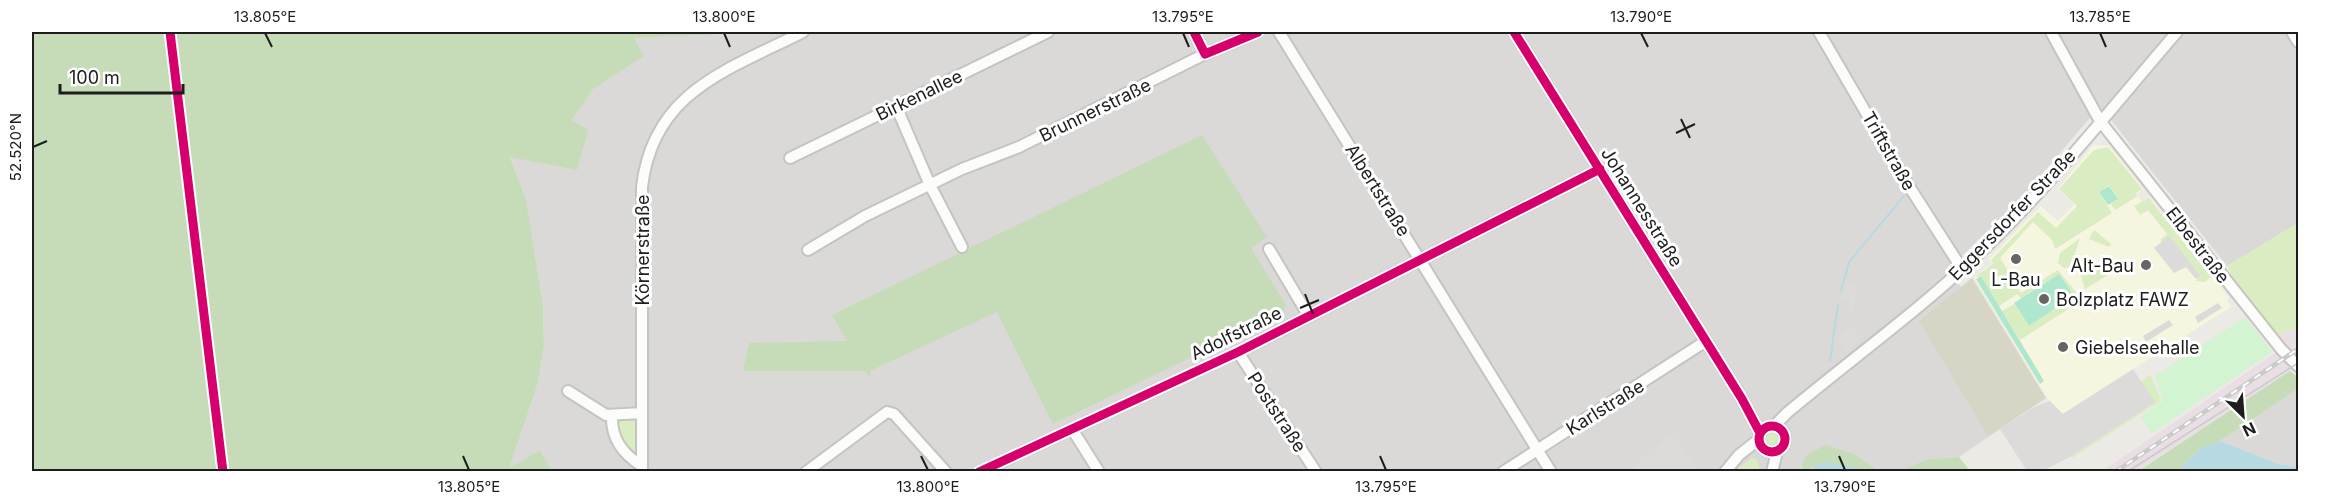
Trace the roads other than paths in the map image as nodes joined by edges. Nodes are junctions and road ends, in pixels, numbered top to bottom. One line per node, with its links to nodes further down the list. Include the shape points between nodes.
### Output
1 (803, 32): 29 (street, Körnerstraße, via 727,70 683,99 656,135 642,187)
2 (1048, 32): 13 (street, Birkenallee)
3 (1194, 32): 12 (street)
4 (1258, 32): 12 (street, Brunnerstraße)
5 (1279, 32): 21 (street, Albertstraße)
6 (1514, 32): 16 (street, Johannesstraße)
7 (1819, 32): 22 (street, Triftstraße)
8 (2051, 32): 14 (street, Elbestraße)
9 (2177, 32): 14 (street, Eggersdorfer Straße)
10 (2292, 32): 11 (street)
11 (2298, 42)
12 (1205, 54): 17 (street, Brunnerstraße, via 1028,142)
13 (896, 106): 15 (street, Birkenallee); 17 (street)
14 (2100, 122): 22 (street, Eggersdorfer Straße); 26 (street, Elbestraße)
15 (790, 158)
16 (1600, 169): 21 (street, Adolfstraße); 24 (street, Johannesstraße)
17 (930, 185): 18 (street); 20 (street, Brunnerstraße, via 865,216)
18 (962, 247)
19 (1269, 249): 23 (street)
20 (808, 250)
21 (1422, 259): 23 (street, Adolfstraße); 34 (street, Albertstraße)
22 (1962, 269): 28 (street, Eggersdorfer Straße)
23 (1308, 315): 25 (street, Adolfstraße)
24 (1706, 341): 33 (street, Johannesstraße); 34 (street, Karlstraße)
25 (1238, 352): 31 (street, Adolfstraße); 42 (street, Poststraße)
26 (2298, 366)
27 (568, 391): 30 (street)
28 (1801, 403): 32 (street, Eggersdorfer Straße, via 1786,425); 33 (street, Eggersdorfer Straße)
29 (642, 413): 30 (street); 36 (street, Körnerstraße)
30 (612, 416): 36 (street, via 612,428 620,446)
31 (1072, 429): 40 (street, Adolfstraße); 41 (street)
32 (1784, 436): 33 (street, Johannesstraße); 35 (street, Eggersdorfer Straße, via 1784,445)
33 (1765, 438): 35 (street); 37 (street, Eggersdorfer Straße); 45 (street)
34 (1537, 449): 43 (street, Karlstraße); 44 (street, Albertstraße)
35 (1777, 452): 46 (street)
36 (642, 469)
37 (1727, 470)
38 (806, 471): 39 (street, via 887,412 894,414)
39 (946, 471)
40 (979, 471)
41 (1099, 471)
42 (1316, 471)
43 (1503, 471)
44 (1551, 471)
45 (1766, 471)
46 (1772, 471)

